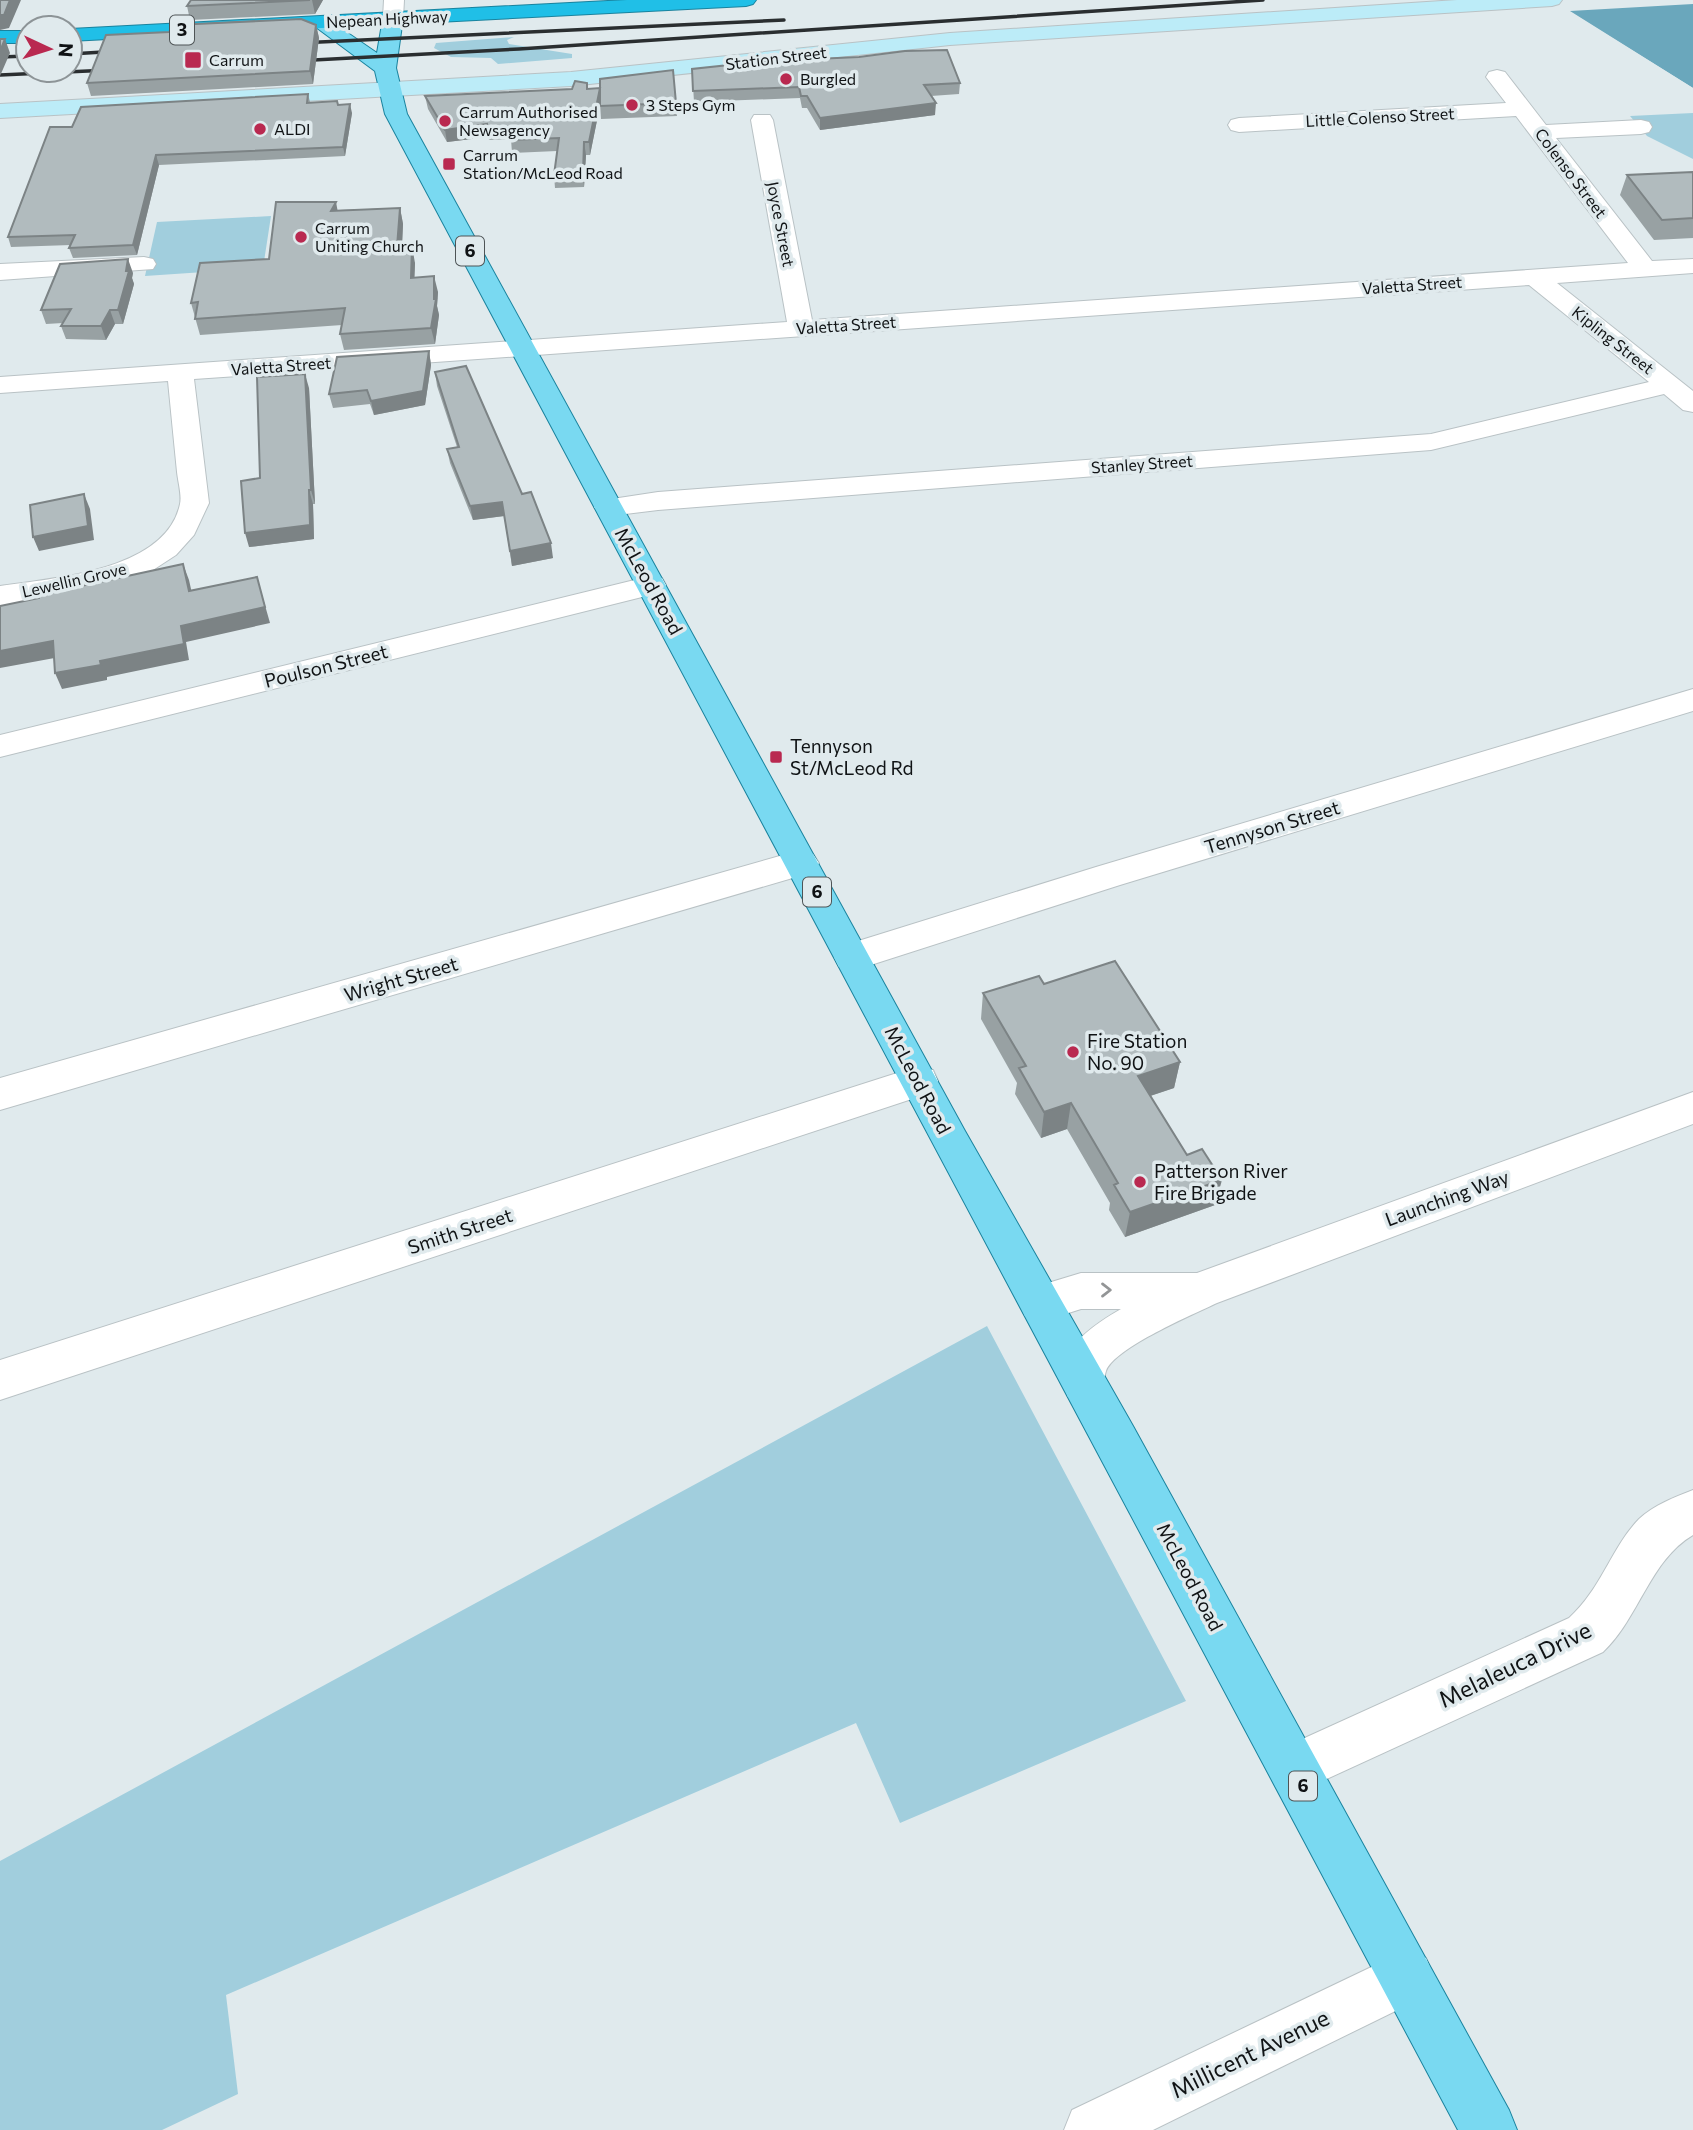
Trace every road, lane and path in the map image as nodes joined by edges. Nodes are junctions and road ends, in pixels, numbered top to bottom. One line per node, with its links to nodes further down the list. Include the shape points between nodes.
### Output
1 (746, 0): 3 (highway, Nepean Highway / 3)
2 (1552, 0): 7 (street, Station Street, via 941,40 650,72)
3 (393, 9): 4 (highway, Nepean Highway / 3); 7 (main road)
4 (319, 22): 5 (highway, Nepean Highway / 3); 7 (main road)
5 (84, 34)
6 (1497, 78): 8 (street, Colenso Street)
7 (387, 79): 9 (street, Station Street); 20 (main road, McLeod Road / 6, via 407,134)
8 (1522, 109): 11 (street, Little Colenso Street); 13 (street, Colenso Street)
9 (0, 111)
10 (762, 120): 19 (street, Joyce Street)
11 (1238, 125)
12 (1641, 127): 13 (street)
13 (1540, 132): 16 (street, Colenso Street)
14 (144, 264): 17 (street)
15 (1693, 266): 16 (street, Valetta Street)
16 (1645, 269): 18 (street, Valetta Street)
17 (0, 272)
18 (1533, 276): 19 (street, Valetta Street); 23 (street, Kipling Street)
19 (801, 328): 20 (street, Valetta Street)
20 (523, 348): 21 (street, Valetta Street); 25 (main road, McLeod Road / 6)
21 (180, 373): 22 (street, Valetta Street); 27 (street, Lewellin Grove, via 195,503 190,522 177,540 150,560 116,575)
22 (0, 385)
23 (1670, 385): 24 (street, Kipling Street); 25 (street, Stanley Street, via 1431,442)
24 (1693, 404)
25 (609, 507): 26 (main road, McLeod Road / 6)
26 (651, 585): 29 (street, Poulson Street); 30 (main road, McLeod Road / 6)
27 (0, 596)
28 (1693, 700): 31 (street, Tennyson Street)
29 (0, 746)
30 (801, 863): 31 (main road, McLeod Road / 6); 33 (street, Wright Street)
31 (852, 957): 32 (main road, McLeod Road / 6)
32 (919, 1081): 36 (main road, McLeod Road / 6); 37 (street, Smith Street)
33 (0, 1094)
34 (1693, 1108): 35 (street, Launching Way)
35 (1202, 1290): 36 (street, Launching Way, one-way to 35, via 1094,1290); 38 (street, Launching Way, via 1103,1345 1090,1358)
36 (1040, 1303): 38 (main road, McLeod Road / 6)
37 (0, 1380)
38 (1084, 1382): 40 (main road, McLeod Road / 6)
39 (1693, 1512): 40 (street, Melaleuca Drive, via 1653,1538 1612,1608 1587,1635)
40 (1294, 1769): 41 (main road, McLeod Road / 6)
41 (1407, 1977): 42 (street, Millicent Avenue); 43 (main road, McLeod Road / 6)
42 (1092, 2130)
43 (1489, 2130)

